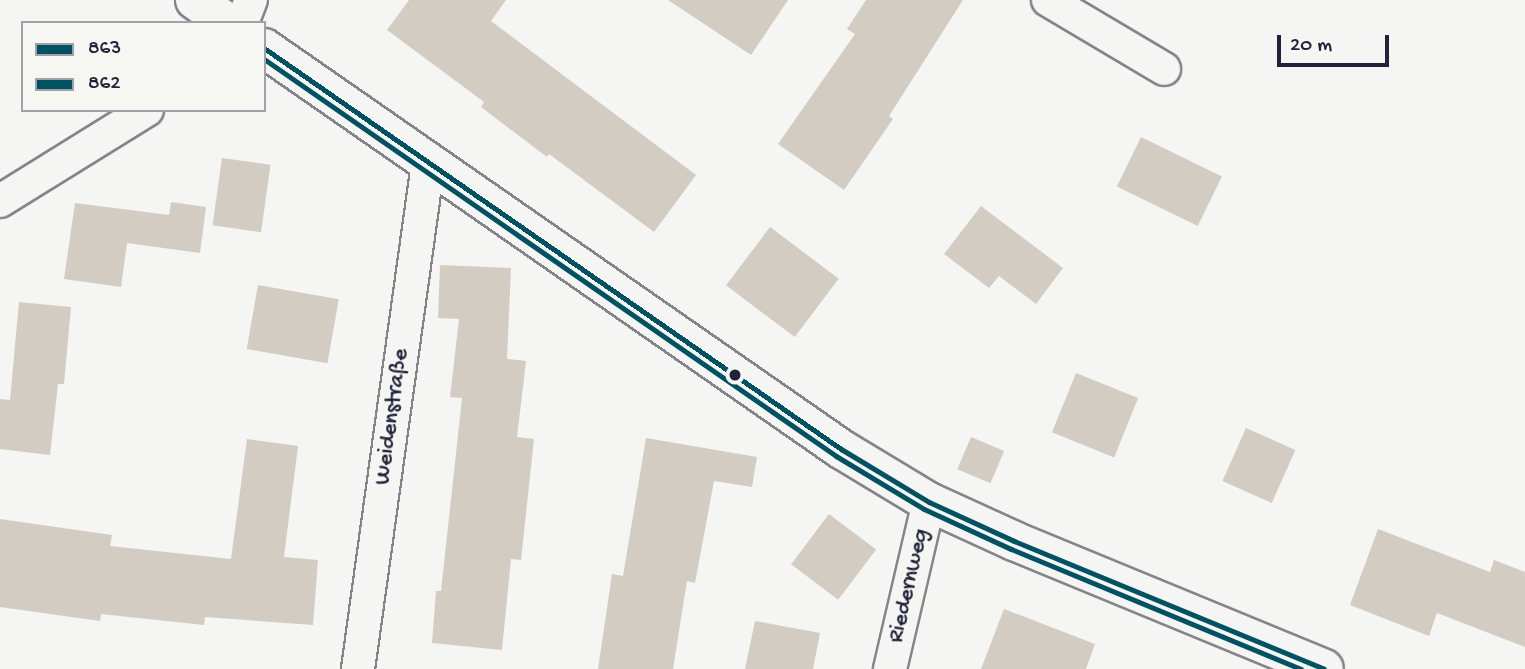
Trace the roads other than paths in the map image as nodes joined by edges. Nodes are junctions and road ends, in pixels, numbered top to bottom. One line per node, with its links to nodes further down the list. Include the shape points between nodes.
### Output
1 (195, 0): 4 (street)
2 (251, 0): 5 (street)
3 (1048, 0): 7 (street)
4 (225, 21)
5 (243, 21)
6 (266, 49): 9 (street)
7 (1164, 69)
8 (145, 112): 10 (street)
9 (428, 164): 11 (street, via 841,449); 12 (street, Weidenstraße)
10 (0, 201)
11 (929, 502): 13 (street, Riedernweg); 14 (street)
12 (358, 669)
13 (890, 669)
14 (1324, 669)

